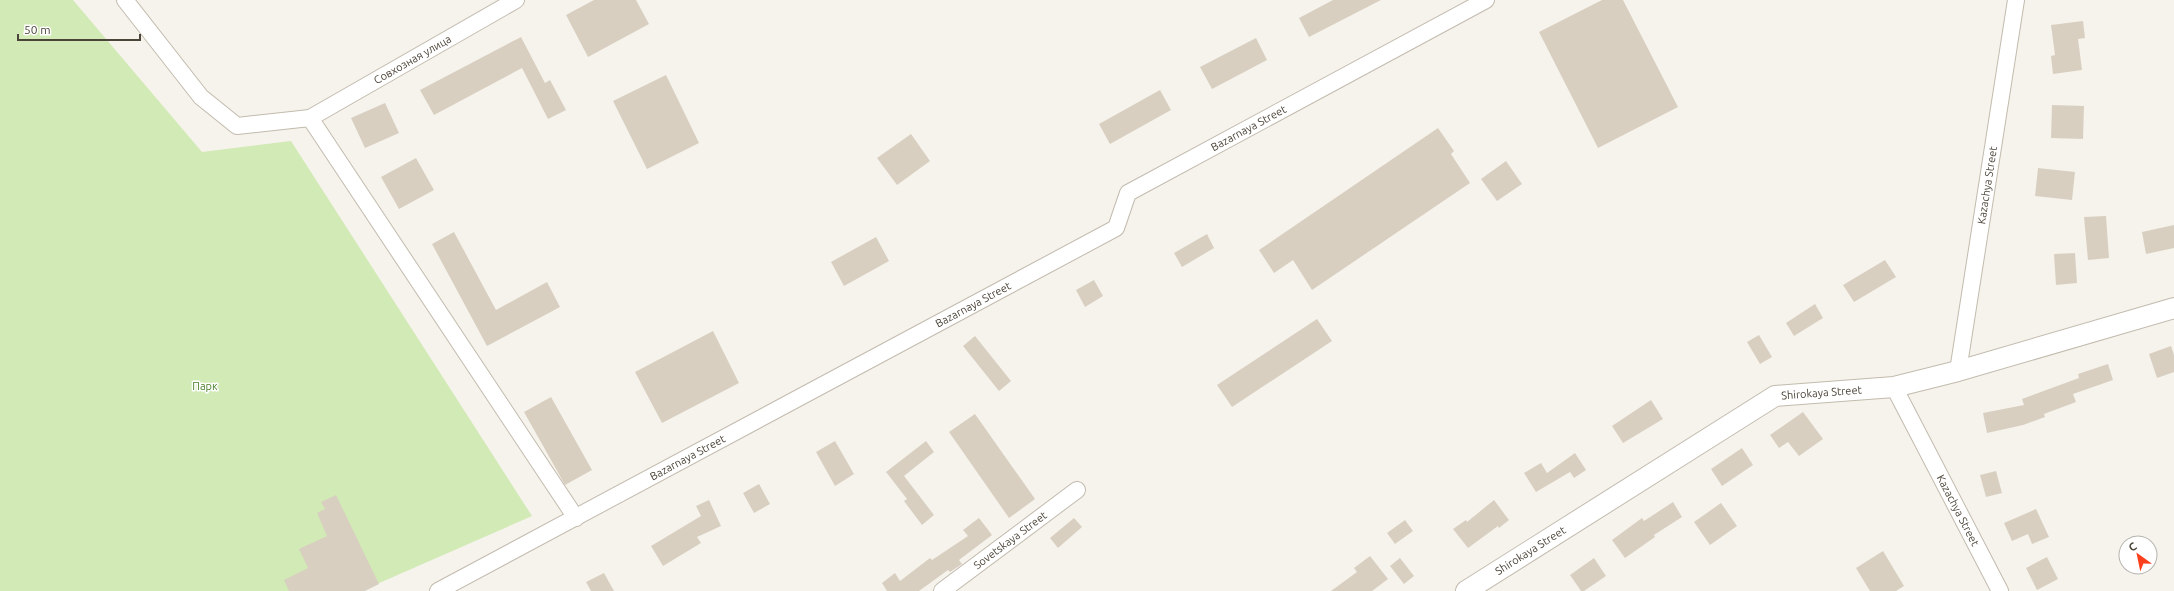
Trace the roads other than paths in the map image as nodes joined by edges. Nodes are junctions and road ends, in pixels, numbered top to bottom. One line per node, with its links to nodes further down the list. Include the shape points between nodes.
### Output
1 (125, 0): 5 (street, via 201,97 237,126)
2 (516, 0): 5 (street, Совхозная улица)
3 (1486, 0): 10 (street, Bazarnaya Street, via 1128,193 1116,228)
4 (2016, 0): 7 (street, Kazachya Street)
5 (310, 118): 10 (street)
6 (2174, 308): 7 (street, Shirokaya Street)
7 (1958, 371): 8 (street, Shirokaya Street)
8 (1894, 387): 13 (street, Shirokaya Street, via 1775,396); 14 (street, Kazachya Street)
9 (1077, 490): 12 (street, Sovetskaya Street)
10 (576, 518): 11 (street, Bazarnaya Street)
11 (438, 591)
12 (942, 591)
13 (1466, 591)
14 (2000, 591)

